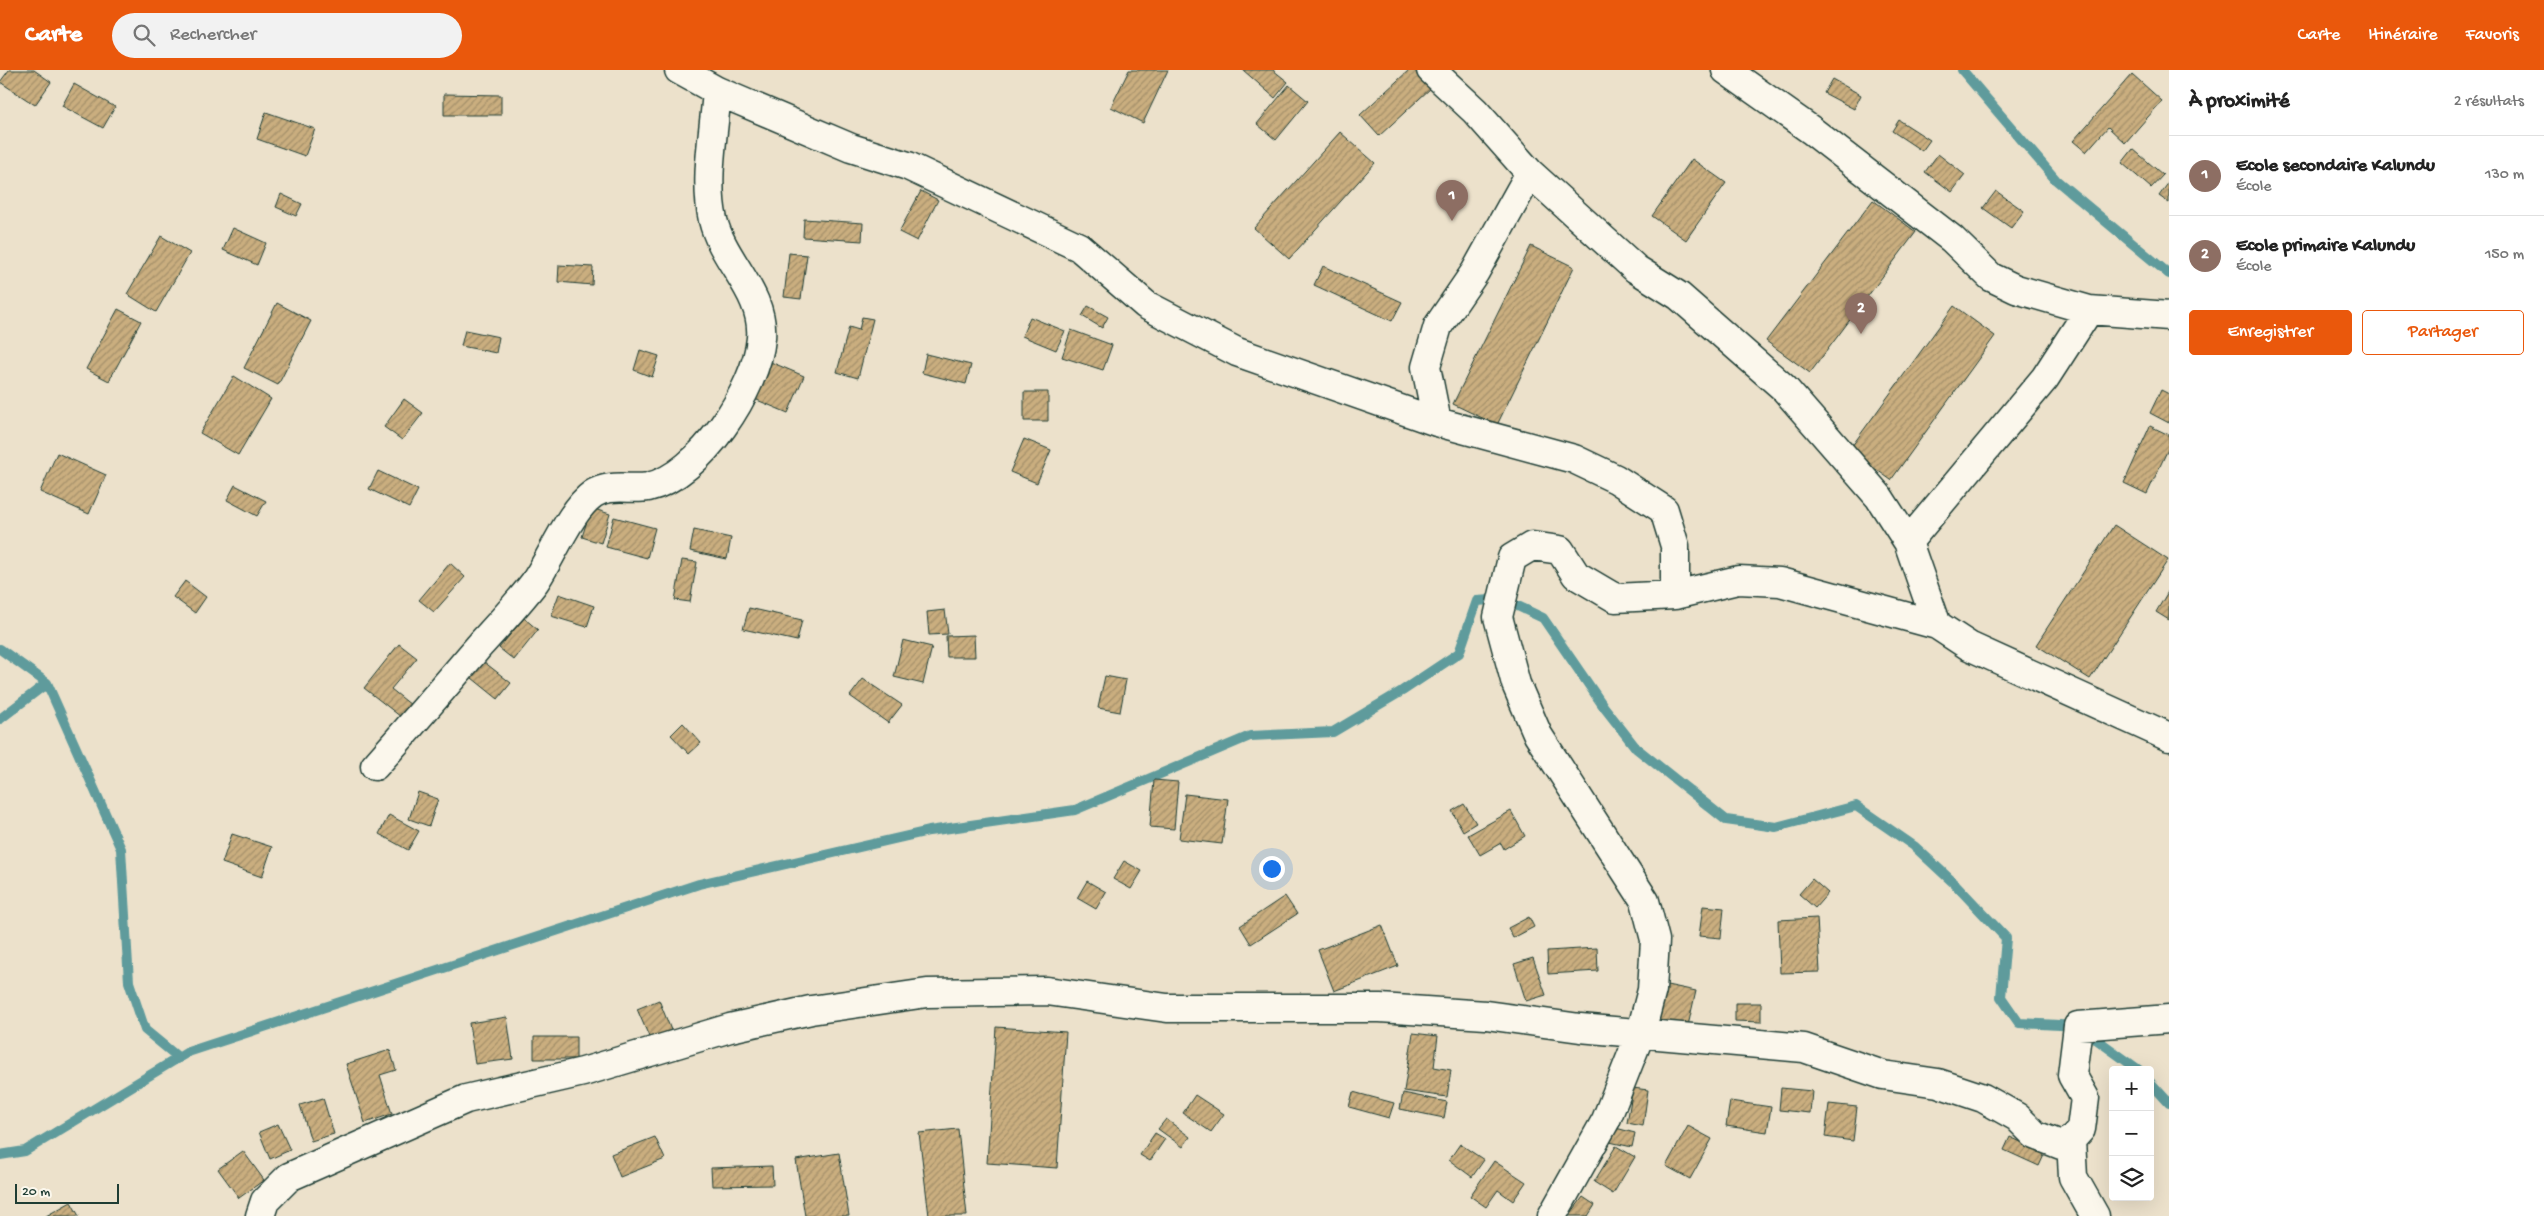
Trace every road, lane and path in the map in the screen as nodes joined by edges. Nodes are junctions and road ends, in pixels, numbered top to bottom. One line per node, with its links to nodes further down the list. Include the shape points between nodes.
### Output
1 (679, 70): 4 (street)
2 (1432, 70): 5 (street, via 1475,110)
3 (1726, 70): 6 (street, via 1811,130 1952,239 1991,277 2016,289)
4 (717, 91): 8 (street, via 851,148 908,166 1079,247 1146,305 1237,352); 13 (street, via 710,172 713,220 728,258 751,293 760,314 761,340 739,402 722,430 675,475 649,487 610,488 594,493 578,510 534,583)
5 (1530, 173): 8 (street, via 1475,272 1438,326 1426,367); 9 (street, via 1636,268 1680,296 1784,388 1879,497)
6 (2089, 310): 7 (street); 9 (street, via 2046,378)
7 (2169, 316)
8 (1437, 422): 10 (street, via 1574,459 1616,479 1664,510 1675,546)
9 (1908, 542): 11 (street)
10 (1676, 595): 11 (street, via 1738,580 1780,582); 15 (street, via 1615,598 1576,575 1560,550 1532,546 1512,558 1498,617 1516,684 1538,735 1645,901 1655,940 1652,990)
11 (1937, 625): 12 (street, via 1969,646)
12 (2169, 737)
13 (374, 766)
14 (2169, 1019): 16 (street, via 2078,1026 2072,1075 2085,1098 2081,1129)
15 (1641, 1032): 16 (street, via 1804,1048 1883,1075 1938,1083 1983,1098 2017,1117 2034,1135 2061,1145); 17 (street, via 1580,1028 1486,1015 1380,1008 1167,1008 1047,991 928,993 811,1010 730,1028 583,1072 466,1099 289,1177 265,1201); 18 (street, via 1606,1120)
16 (2071, 1140): 19 (street, via 2073,1177)
17 (260, 1216)
18 (1552, 1216)
19 (2095, 1216)

